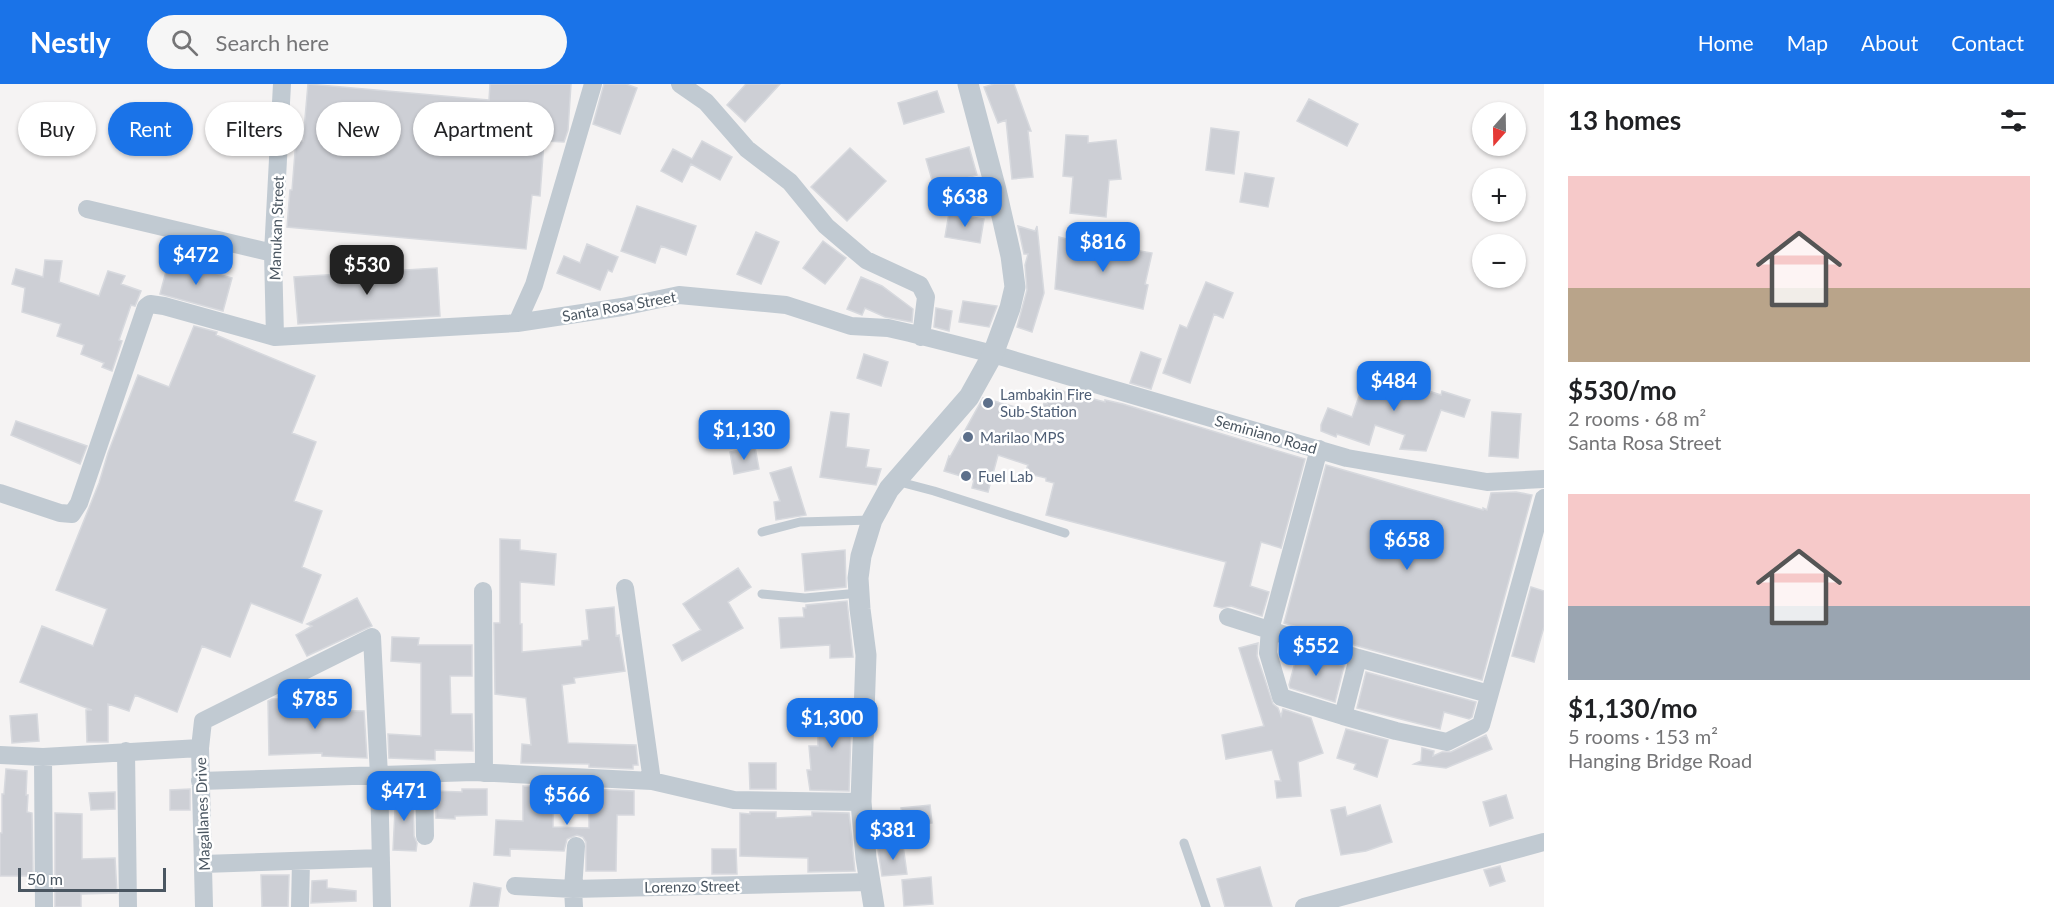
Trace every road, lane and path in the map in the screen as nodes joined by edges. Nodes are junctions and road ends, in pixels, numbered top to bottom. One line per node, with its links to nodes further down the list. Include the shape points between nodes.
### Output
1 (282, 84): 6 (street, Manukan Street)
2 (593, 84): 7 (street, via 534,285)
3 (680, 84): 9 (street, via 706,102 747,149 790,182 826,226 866,260 920,285 926,297)
4 (968, 84): 10 (street, via 996,190 1015,287)
5 (87, 209): 6 (street)
6 (273, 253): 8 (street, Manukan Street)
7 (517, 323): 8 (street, Santa Rosa Street); 9 (street, Santa Rosa Street, via 680,295 786,305 851,326 888,328)
8 (275, 337): 14 (street, Santa Rosa Street, via 150,304 72,514)
9 (921, 337): 10 (street, Santa Rosa Street)
10 (993, 354): 11 (street, Seminiano Road); 13 (street, via 969,397)
11 (1319, 449): 12 (street, Seminiano Road, via 1347,458 1487,482); 24 (street)
12 (1544, 479)
13 (896, 481): 16 (street); 18 (lane)
14 (0, 494)
15 (1544, 498): 26 (street)
16 (872, 520): 17 (lane, via 800,522); 21 (street, via 861,556)
17 (762, 532)
18 (1065, 533)
19 (625, 588): 36 (street)
20 (483, 591): 32 (street)
21 (859, 593): 22 (lane, via 805,598); 37 (street, via 866,655)
22 (762, 594)
23 (1228, 617): 24 (street)
24 (1270, 630): 25 (street); 27 (street, via 1268,653 1281,698)
25 (1358, 658): 26 (street); 27 (street)
26 (1489, 694): 27 (street, via 1480,725 1447,742)
27 (1343, 716)
28 (200, 748): 29 (street); 34 (street, Magallanes Drive, via 203,721 372,637); 35 (street, Magallanes Drive)
29 (126, 751): 31 (street); 49 (street)
30 (0, 755): 31 (street)
31 (43, 757): 48 (street)
32 (484, 773): 33 (street); 36 (street)
33 (424, 775): 34 (street); 38 (street)
34 (379, 776): 35 (street); 42 (street)
35 (200, 781): 44 (street, Magallanes Drive)
36 (652, 781): 37 (street, via 734,800)
37 (861, 802): 45 (street)
38 (425, 836)
39 (1544, 842): 55 (street)
40 (1184, 843): 54 (lane)
41 (576, 846): 47 (street)
42 (381, 858): 43 (street); 52 (street)
43 (301, 861): 44 (street); 51 (street)
44 (203, 864): 50 (street, Magallanes Drive)
45 (869, 882): 47 (street, Lorenzo Street); 53 (street)
46 (515, 886): 47 (street, Lorenzo Street)
47 (573, 898)
48 (44, 907)
49 (128, 907)
50 (204, 907)
51 (300, 907)
52 (382, 907)
53 (874, 907)
54 (1206, 907)
55 (1304, 907)

